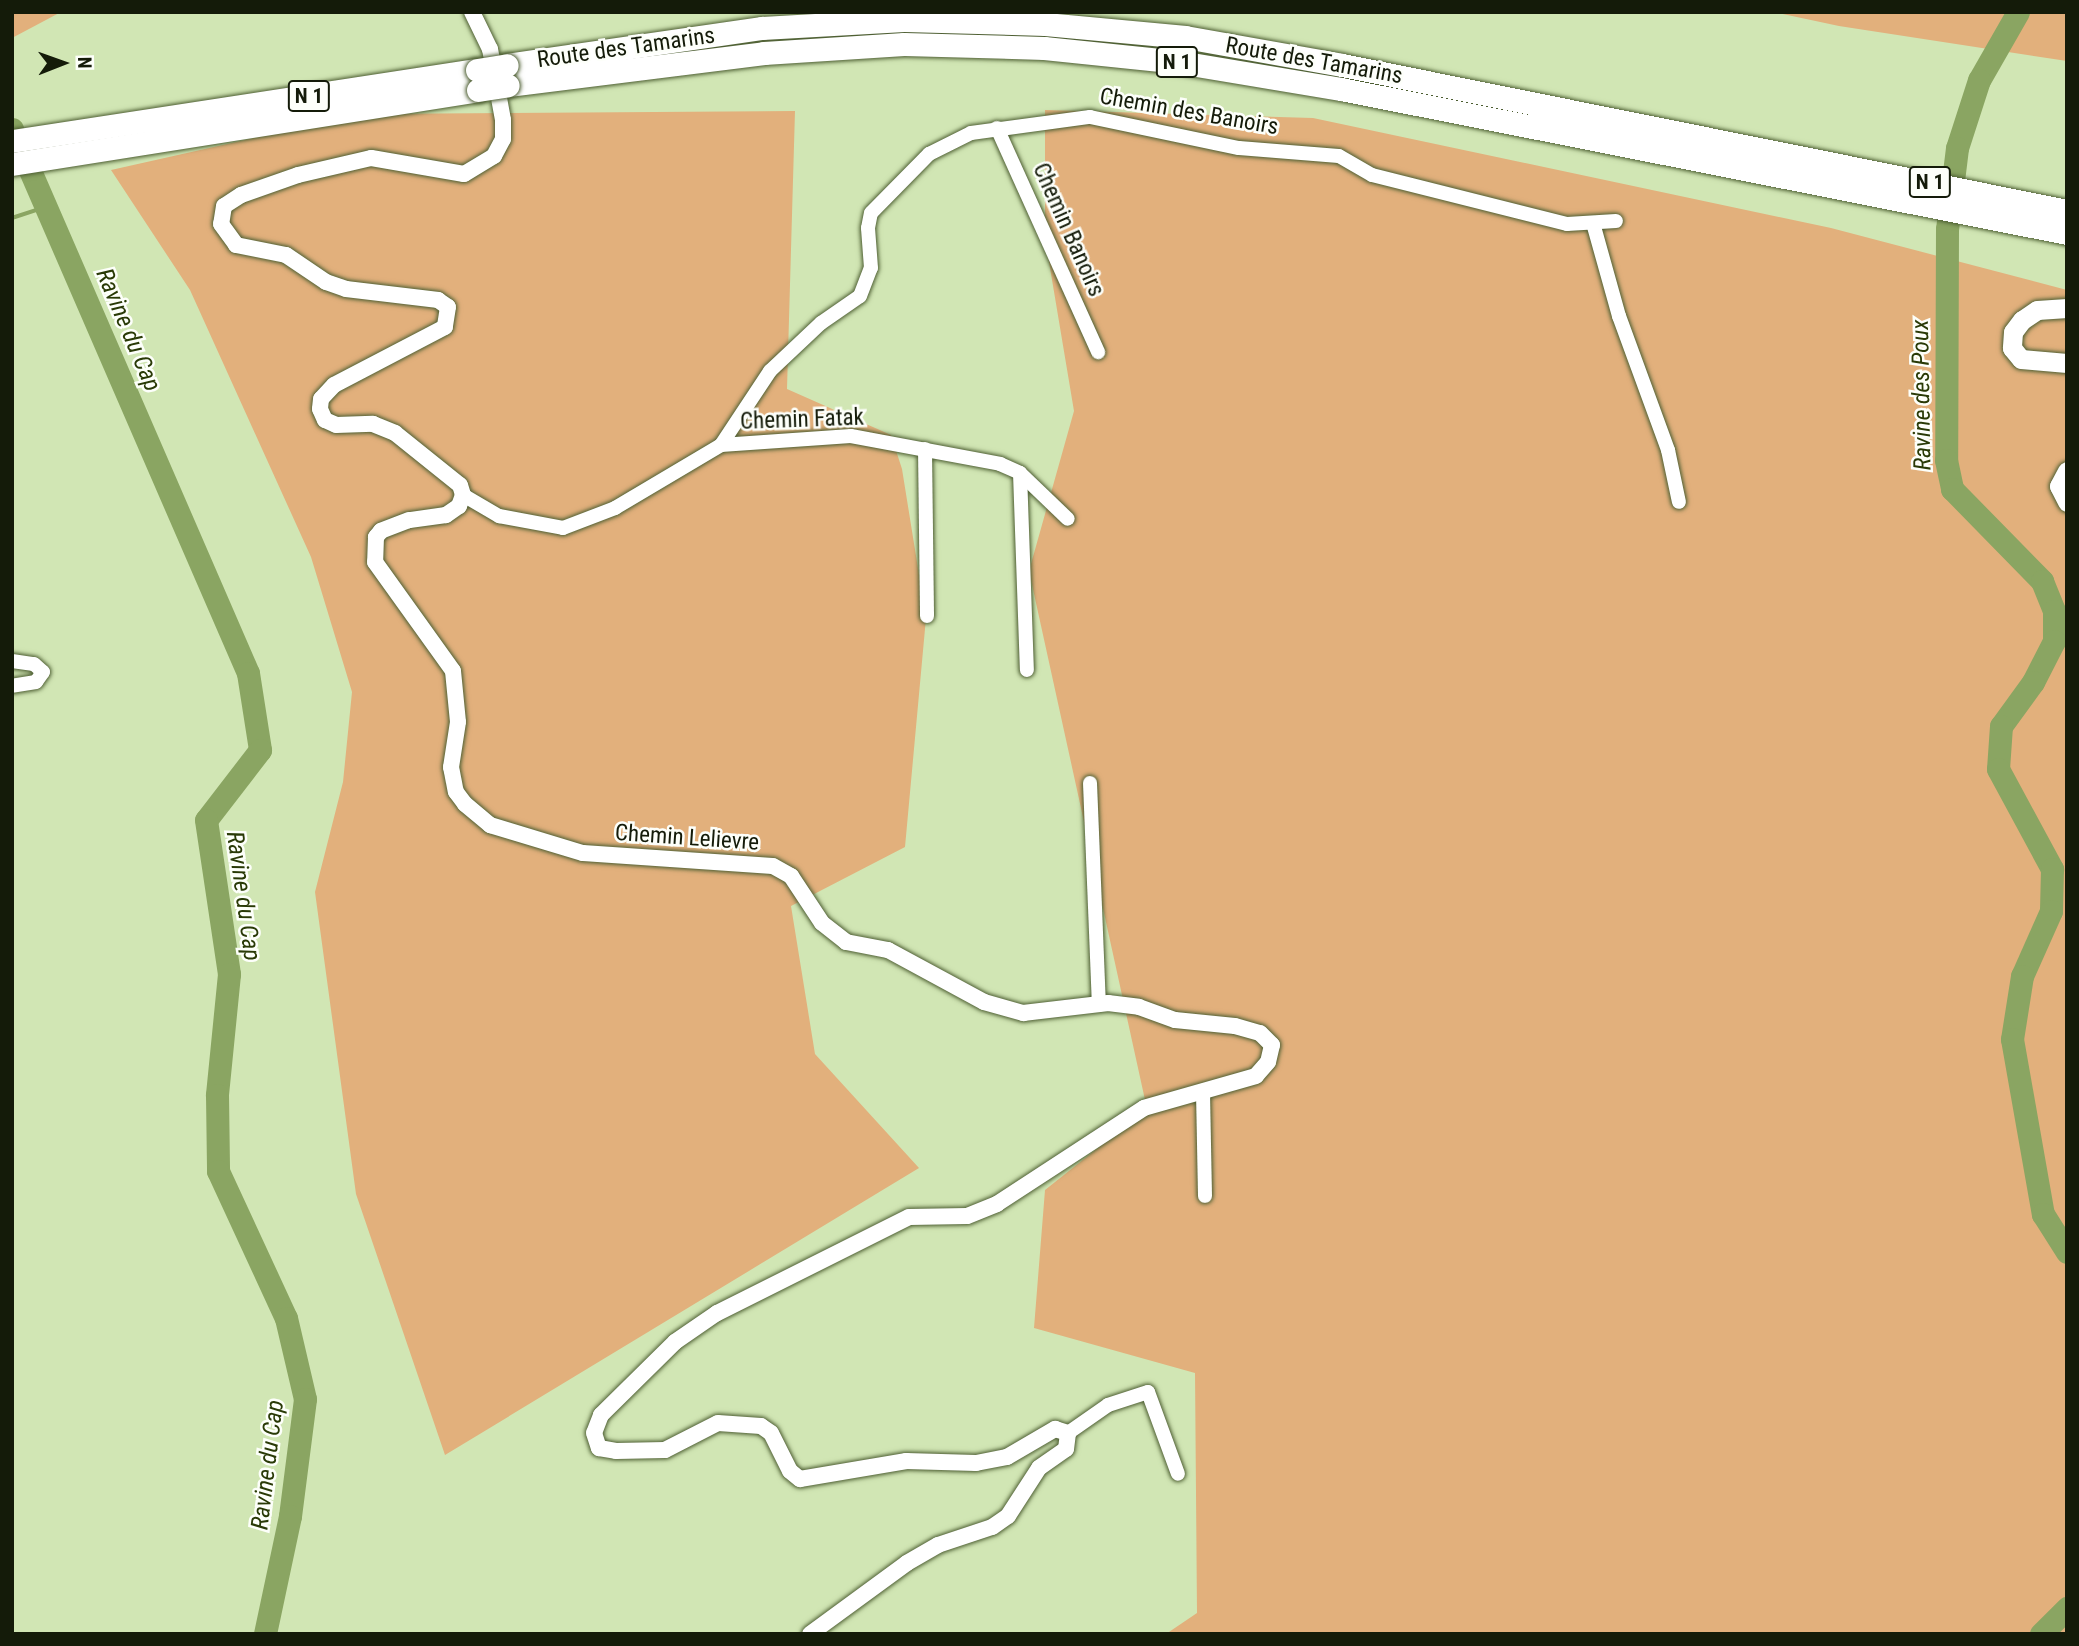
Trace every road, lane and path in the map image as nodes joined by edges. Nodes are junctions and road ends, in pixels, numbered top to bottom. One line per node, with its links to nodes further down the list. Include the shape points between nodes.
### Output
1 (472, 12): 19 (street, via 490,49 502,110 503,139 494,156 464,174 371,158 298,175 232,200 224,206 221,224 236,245 286,255 326,282 346,289 438,300 448,307 445,327 334,385 321,399 320,410 325,420 336,425 373,424 395,433 452,476)
2 (507, 75): 4 (highway, Route des Tamarins / N 1, bridge); 8 (highway, Route des Tamarins / N 1, via 904,44 1044,48 1179,62 1341,89 1838,188); 8 (highway, Route des Tamarins / N 1, via 762,28 904,20 1045,24 1185,37 1342,65 1841,164)
3 (997, 128): 10 (street, Chemin des Banoirs, via 1090,117 1239,148 1339,156 1372,175 1480,204 1567,224); 13 (street, Chemin Banoirs); 15 (street, Chemin des Banoirs, via 971,133 929,154 885,197 869,221 871,268 860,296 821,323 770,371)
4 (144, 133): 5 (highway, Route des Tamarins / N 1); 6 (highway, Route des Tamarins / N 1)
5 (12, 141)
6 (12, 164)
7 (2067, 211): 8 (highway, Route des Tamarins / N 1)
8 (2016, 212): 11 (highway, Route des Tamarins / N 1)
9 (1616, 221): 10 (street, Chemin des Banoirs)
10 (1593, 223): 20 (street, via 1619,316 1668,450)
11 (2067, 233)
12 (2067, 308): 14 (main road, via 2038,310 2022,320 2013,332 2012,348 2021,359)
13 (1098, 352)
14 (2067, 363)
15 (721, 445): 16 (street, Chemin Fatak, via 851,436); 19 (street, Chemin des Banoirs, via 615,508 563,528 499,516)
16 (925, 449): 18 (street, Chemin Fatak, via 1000,464); 23 (street)
17 (2067, 471): 21 (main road, via 2059,486)
18 (1020, 473): 22 (street, Chemin Fatak); 25 (street)
19 (463, 495): 28 (street, Chemin Lelievre, via 459,506 446,515 408,520 381,531 376,537 375,562 453,671 458,723 451,767 456,792 475,813 517,835 583,853 773,866 791,876 822,923 846,942 888,950 985,1002 1023,1013)
20 (1679, 502)
21 (2067, 502)
22 (1068, 519)
23 (927, 616)
24 (12, 661): 26 (street, via 40,666 43,672 36,682)
25 (1027, 670)
26 (12, 686)
27 (1090, 783): 28 (street)
28 (1098, 1005): 29 (street, Chemin Lelievre, via 1139,1007 1175,1020 1234,1026 1260,1033 1272,1045 1268,1062 1256,1076)
29 (1203, 1092): 30 (street); 31 (street, Chemin Lelievre, via 1144,1108 997,1203 967,1216 909,1217 717,1313 675,1342 634,1381 601,1415 594,1433 599,1448 665,1450 718,1423 750,1422 771,1433 781,1459 800,1479 906,1461 976,1463 1007,1457 1055,1429)
30 (1205, 1196)
31 (1068, 1433): 32 (street, via 1108,1405 1148,1392); 33 (street, via 1066,1449 1040,1468 1008,1516 907,1563)
32 (1178, 1474)
33 (810, 1634)

